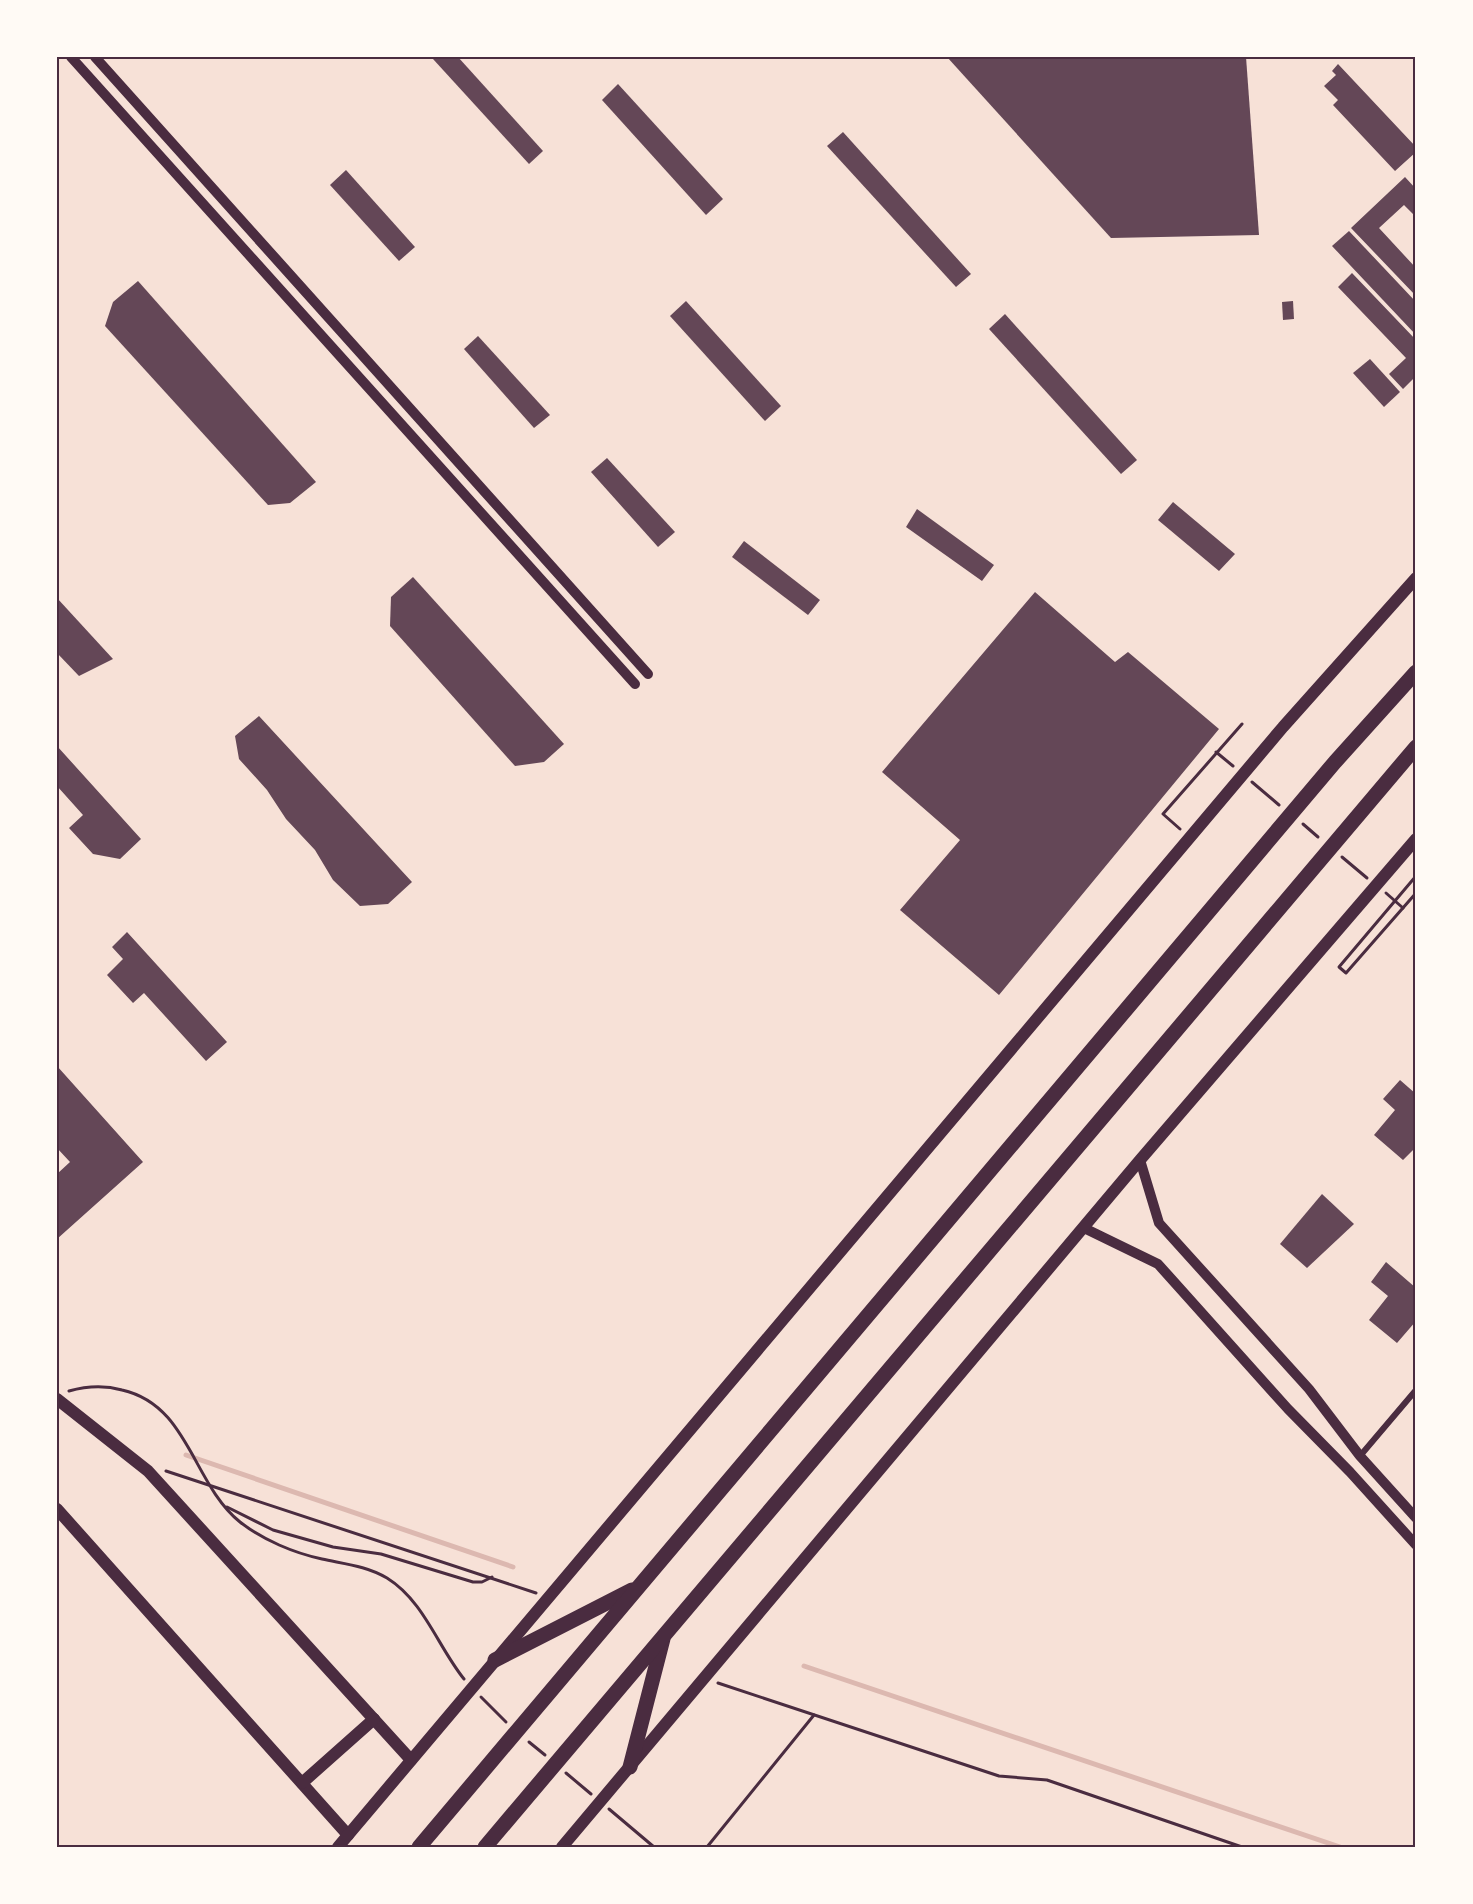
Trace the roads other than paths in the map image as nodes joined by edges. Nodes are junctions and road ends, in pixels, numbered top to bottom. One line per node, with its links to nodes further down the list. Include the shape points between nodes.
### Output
1 (71, 57): 6 (street)
2 (94, 57): 5 (street)
3 (1416, 578): 19 (main road, via 1283,727)
4 (1416, 672): 17 (highway, via 1335,762)
5 (648, 674)
6 (634, 684)
7 (1416, 747): 18 (highway)
8 (1416, 839): 9 (main road)
9 (1140, 1160): 10 (main road); 13 (street, via 1159,1223 1309,1389)
10 (1084, 1228): 16 (street, via 1158,1264); 22 (main road)
11 (1416, 1390): 13 (street)
12 (58, 1396): 20 (main road, via 141,1465)
13 (1360, 1456): 15 (street)
14 (57, 1509): 23 (main road)
15 (1416, 1518)
16 (1416, 1545)
17 (640, 1586): 19 (highway); 26 (highway)
18 (664, 1635): 22 (highway); 27 (highway)
19 (495, 1660): 21 (main road)
20 (374, 1719): 21 (main road); 23 (main road)
21 (411, 1760): 24 (main road)
22 (630, 1767): 28 (main road)
23 (302, 1782): 24 (main road)
24 (348, 1835): 25 (main road)
25 (338, 1847)
26 (419, 1847)
27 (484, 1847)
28 (562, 1847)

